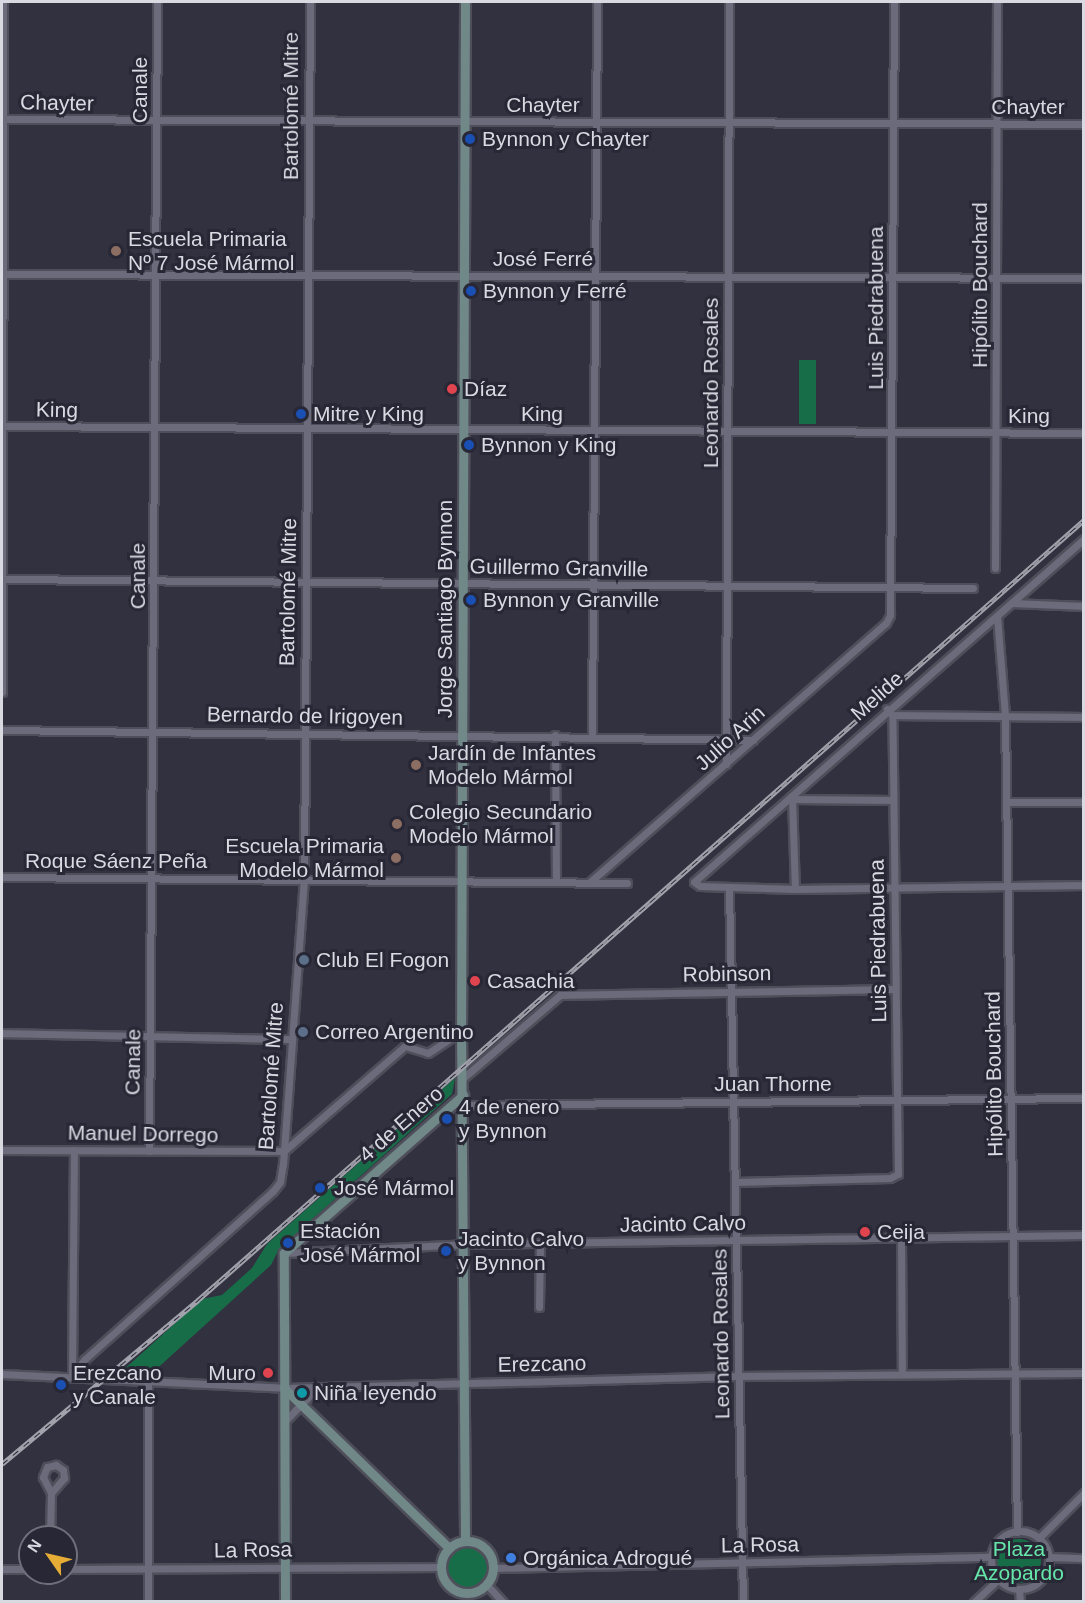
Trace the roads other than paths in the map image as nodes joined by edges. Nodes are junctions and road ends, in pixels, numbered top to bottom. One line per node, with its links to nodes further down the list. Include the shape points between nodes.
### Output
1 (3, 2): 9 (street)
2 (157, 2): 10 (street, Canale)
3 (310, 2): 11 (street, Bartolomé Mitre)
4 (465, 2): 12 (street, Jorge Santiago Bynnon)
5 (597, 2): 13 (street)
6 (729, 2): 14 (street, Leonardo Rosales)
7 (894, 2): 15 (street, Luis Piedrabuena)
8 (997, 2): 16 (street, Hipólito Bouchard)
9 (2, 119): 10 (street, Chayter); 18 (street)
10 (156, 120): 11 (street, Chayter); 19 (street, Canale)
11 (309, 121): 12 (street, Chayter); 20 (street, Bartolomé Mitre)
12 (464, 122): 13 (street, Chayter); 21 (street, Jorge Santiago Bynnon)
13 (597, 122): 14 (street, Chayter); 22 (street)
14 (729, 122): 15 (street, Chayter); 24 (street, Leonardo Rosales)
15 (893, 123): 16 (street, Chayter); 23 (street, Luis Piedrabuena)
16 (997, 124): 17 (street, Chayter); 26 (street, Hipólito Bouchard)
17 (1083, 124)
18 (2, 273): 19 (street, José Ferré); 27 (street)
19 (155, 274): 20 (street, José Ferré); 28 (street, Canale)
20 (308, 275): 21 (street, José Ferré); 29 (street, Bartolomé Mitre)
21 (464, 276): 22 (street, José Ferré); 32 (street, Jorge Santiago Bynnon)
22 (597, 276): 24 (street, José Ferré); 30 (street)
23 (893, 277): 24 (street, José Ferré); 26 (street, José Ferré); 33 (street, Luis Piedrabuena)
24 (728, 278): 31 (street, Leonardo Rosales)
25 (1083, 278): 26 (street, José Ferré)
26 (996, 279): 34 (street, Hipólito Bouchard)
27 (2, 426): 28 (street, King); 38 (street)
28 (155, 428): 29 (street, King); 39 (street, Canale)
29 (308, 429): 32 (street, King); 40 (street, Bartolomé Mitre)
30 (595, 430): 31 (street, King); 32 (street, King); 42 (street)
31 (727, 430): 33 (street, King); 43 (street, Leonardo Rosales)
32 (463, 431): 41 (street, Jorge Santiago Bynnon)
33 (893, 431): 34 (street, King); 44 (street, Luis Piedrabuena)
34 (996, 432): 35 (street, King); 37 (street, Hipólito Bouchard)
35 (1083, 433)
36 (1083, 539): 46 (street, Melide)
37 (995, 568)
38 (2, 579): 39 (street, Guillermo Granville); 50 (street)
39 (154, 582): 40 (street, Guillermo Granville); 55 (street, Canale)
40 (307, 583): 41 (street, Guillermo Granville); 56 (street, Bartolomé Mitre)
41 (463, 583): 42 (street, Guillermo Granville); 57 (street, Jorge Santiago Bynnon)
42 (593, 585): 43 (street, Guillermo Granville); 59 (street)
43 (727, 585): 44 (street, Guillermo Granville); 60 (street, Leonardo Rosales)
44 (891, 588): 45 (street, Guillermo Granville); 48 (street, Luis Piedrabuena)
45 (973, 588)
46 (1012, 603): 47 (street); 49 (street, Melide)
47 (1083, 606)
48 (890, 615): 61 (street, Julio Arin)
49 (997, 616): 51 (street, Melide); 52 (street, Hipólito Bouchard)
50 (2, 692)
51 (890, 712): 52 (street); 63 (street, Melide); 64 (street, Luis Piedrabuena)
52 (1005, 716): 53 (street); 65 (street, Hipólito Bouchard)
53 (1083, 717)
54 (2, 730): 55 (street, Bernardo de Irigoyen)
55 (153, 731): 56 (street, Bernardo de Irigoyen); 68 (street, Canale)
56 (304, 733): 57 (street, Bernardo de Irigoyen); 69 (street, Bartolomé Mitre)
57 (463, 735): 58 (street, Bernardo de Irigoyen); 70 (street, Jorge Santiago Bynnon)
58 (555, 735): 59 (street, Bernardo de Irigoyen); 71 (street)
59 (592, 735): 60 (street, Bernardo de Irigoyen)
60 (726, 738): 61 (street, Bernardo de Irigoyen); 62 (street, Leonardo Rosales)
61 (753, 740): 62 (street, Julio Arin)
62 (726, 764): 72 (street, Julio Arin)
63 (792, 797): 64 (street); 75 (street, Melide, via 694,882 700,886); 78 (street)
64 (891, 800): 77 (street, Luis Piedrabuena)
65 (1006, 802): 66 (street); 76 (street, Hipólito Bouchard)
66 (1083, 802)
67 (2, 877): 68 (street, Roque Sáenz Peña)
68 (150, 877): 69 (street, Roque Sáenz Peña); 82 (street, Canale)
69 (304, 881): 70 (street, Roque Sáenz Peña); 84 (street, Bartolomé Mitre)
70 (463, 881): 71 (street, Roque Sáenz Peña); 83 (street, Jorge Santiago Bynnon)
71 (556, 882): 72 (street, Roque Sáenz Peña)
72 (590, 882): 73 (street, Roque Sáenz Peña)
73 (627, 883)
74 (1083, 885): 76 (street)
75 (729, 887): 78 (street); 79 (street, Leonardo Rosales)
76 (1007, 887): 77 (street); 89 (street, Hipólito Bouchard)
77 (894, 888): 78 (street); 80 (street, Luis Piedrabuena)
78 (795, 889)
79 (732, 989): 80 (street, Robinson); 85 (street, Robinson, via 560,995); 90 (street, Leonardo Rosales)
80 (894, 989): 88 (street, Luis Piedrabuena)
81 (2, 1033): 82 (street)
82 (150, 1035): 84 (street); 94 (street, Canale)
83 (461, 1036): 85 (street, Jorge Santiago Bynnon); 93 (street, via 428,1053 405,1046)
84 (292, 1039): 93 (street, Bartolomé Mitre)
85 (462, 1079): 87 (street, Jorge Santiago Bynnon)
86 (1083, 1098): 89 (street, Juan Thorne)
87 (463, 1100): 90 (street, Juan Thorne); 101 (street, Jorge Santiago Bynnon); 102 (street, 4 de Enero)
88 (898, 1100): 89 (street, Juan Thorne); 90 (street, Juan Thorne); 95 (street, Luis Piedrabuena, via 898,1174 890,1178)
89 (1011, 1100): 97 (street, Hipólito Bouchard)
90 (734, 1101): 95 (street, Leonardo Rosales)
91 (2, 1150): 92 (street, Manuel Dorrego)
92 (74, 1150): 94 (street, Manuel Dorrego); 108 (street)
93 (284, 1150): 94 (street, Manuel Dorrego); 108 (street, Bartolomé Mitre, via 280,1182 85,1359)
94 (149, 1151)
95 (735, 1182): 98 (street, Leonardo Rosales)
96 (1083, 1235): 97 (street, Jacinto Calvo)
97 (1014, 1236): 99 (street, Jacinto Calvo); 104 (street, Hipólito Bouchard)
98 (735, 1240): 99 (street, Jacinto Calvo); 100 (street, Jacinto Calvo); 109 (street, Leonardo Rosales)
99 (901, 1240): 107 (street)
100 (540, 1243): 101 (street, Jacinto Calvo); 103 (street)
101 (465, 1244): 102 (street, Jacinto Calvo); 111 (street, Jorge Santiago Bynnon)
102 (284, 1253): 113 (street)
103 (538, 1307)
104 (1016, 1372): 105 (street, Erezcano); 107 (street, Erezcano); 119 (street, Hipólito Bouchard)
105 (1083, 1373)
106 (2, 1374): 108 (street, Erezcano)
107 (902, 1374): 109 (street, Erezcano)
108 (72, 1376): 110 (street, Erezcano)
109 (738, 1376): 111 (street, Erezcano); 126 (street, Leonardo Rosales)
110 (147, 1382): 113 (street, Erezcano); 133 (street)
111 (465, 1382): 112 (street, Erezcano); 121 (street, Jorge Santiago Bynnon)
112 (318, 1387): 113 (street, Erezcano); 114 (street)
113 (284, 1388): 114 (street); 115 (street)
114 (301, 1405): 115 (street); 122 (street)
115 (285, 1421): 127 (street)
116 (51, 1493): 118 (street)
117 (1083, 1493): 120 (street)
118 (50, 1525)
119 (1017, 1532): 120 (street); 123 (street, via 997,1542)
120 (1039, 1538): 124 (street)
121 (465, 1541): 122 (street); 129 (street, via 482,1546)
122 (449, 1548): 128 (street)
123 (992, 1557): 126 (street, La Rosa); 134 (street)
124 (1049, 1557): 125 (street); 136 (street, via 1040,1581)
125 (1083, 1558)
126 (743, 1562): 129 (street, La Rosa); 141 (street, Leonardo Rosales)
127 (285, 1566): 128 (street, La Rosa); 133 (street, La Rosa); 139 (street)
128 (441, 1567): 137 (street, via 451,1588)
129 (493, 1568): 135 (street)
130 (2, 1569): 131 (street)
131 (18, 1569)
132 (78, 1569): 133 (street, La Rosa)
133 (148, 1569): 138 (street)
134 (998, 1580): 136 (street); 142 (street)
135 (486, 1584): 137 (street); 140 (street)
136 (1019, 1589): 143 (street)
137 (466, 1597)
138 (148, 1602)
139 (285, 1602)
140 (503, 1602)
141 (743, 1602)
142 (974, 1602)
143 (1020, 1602)

